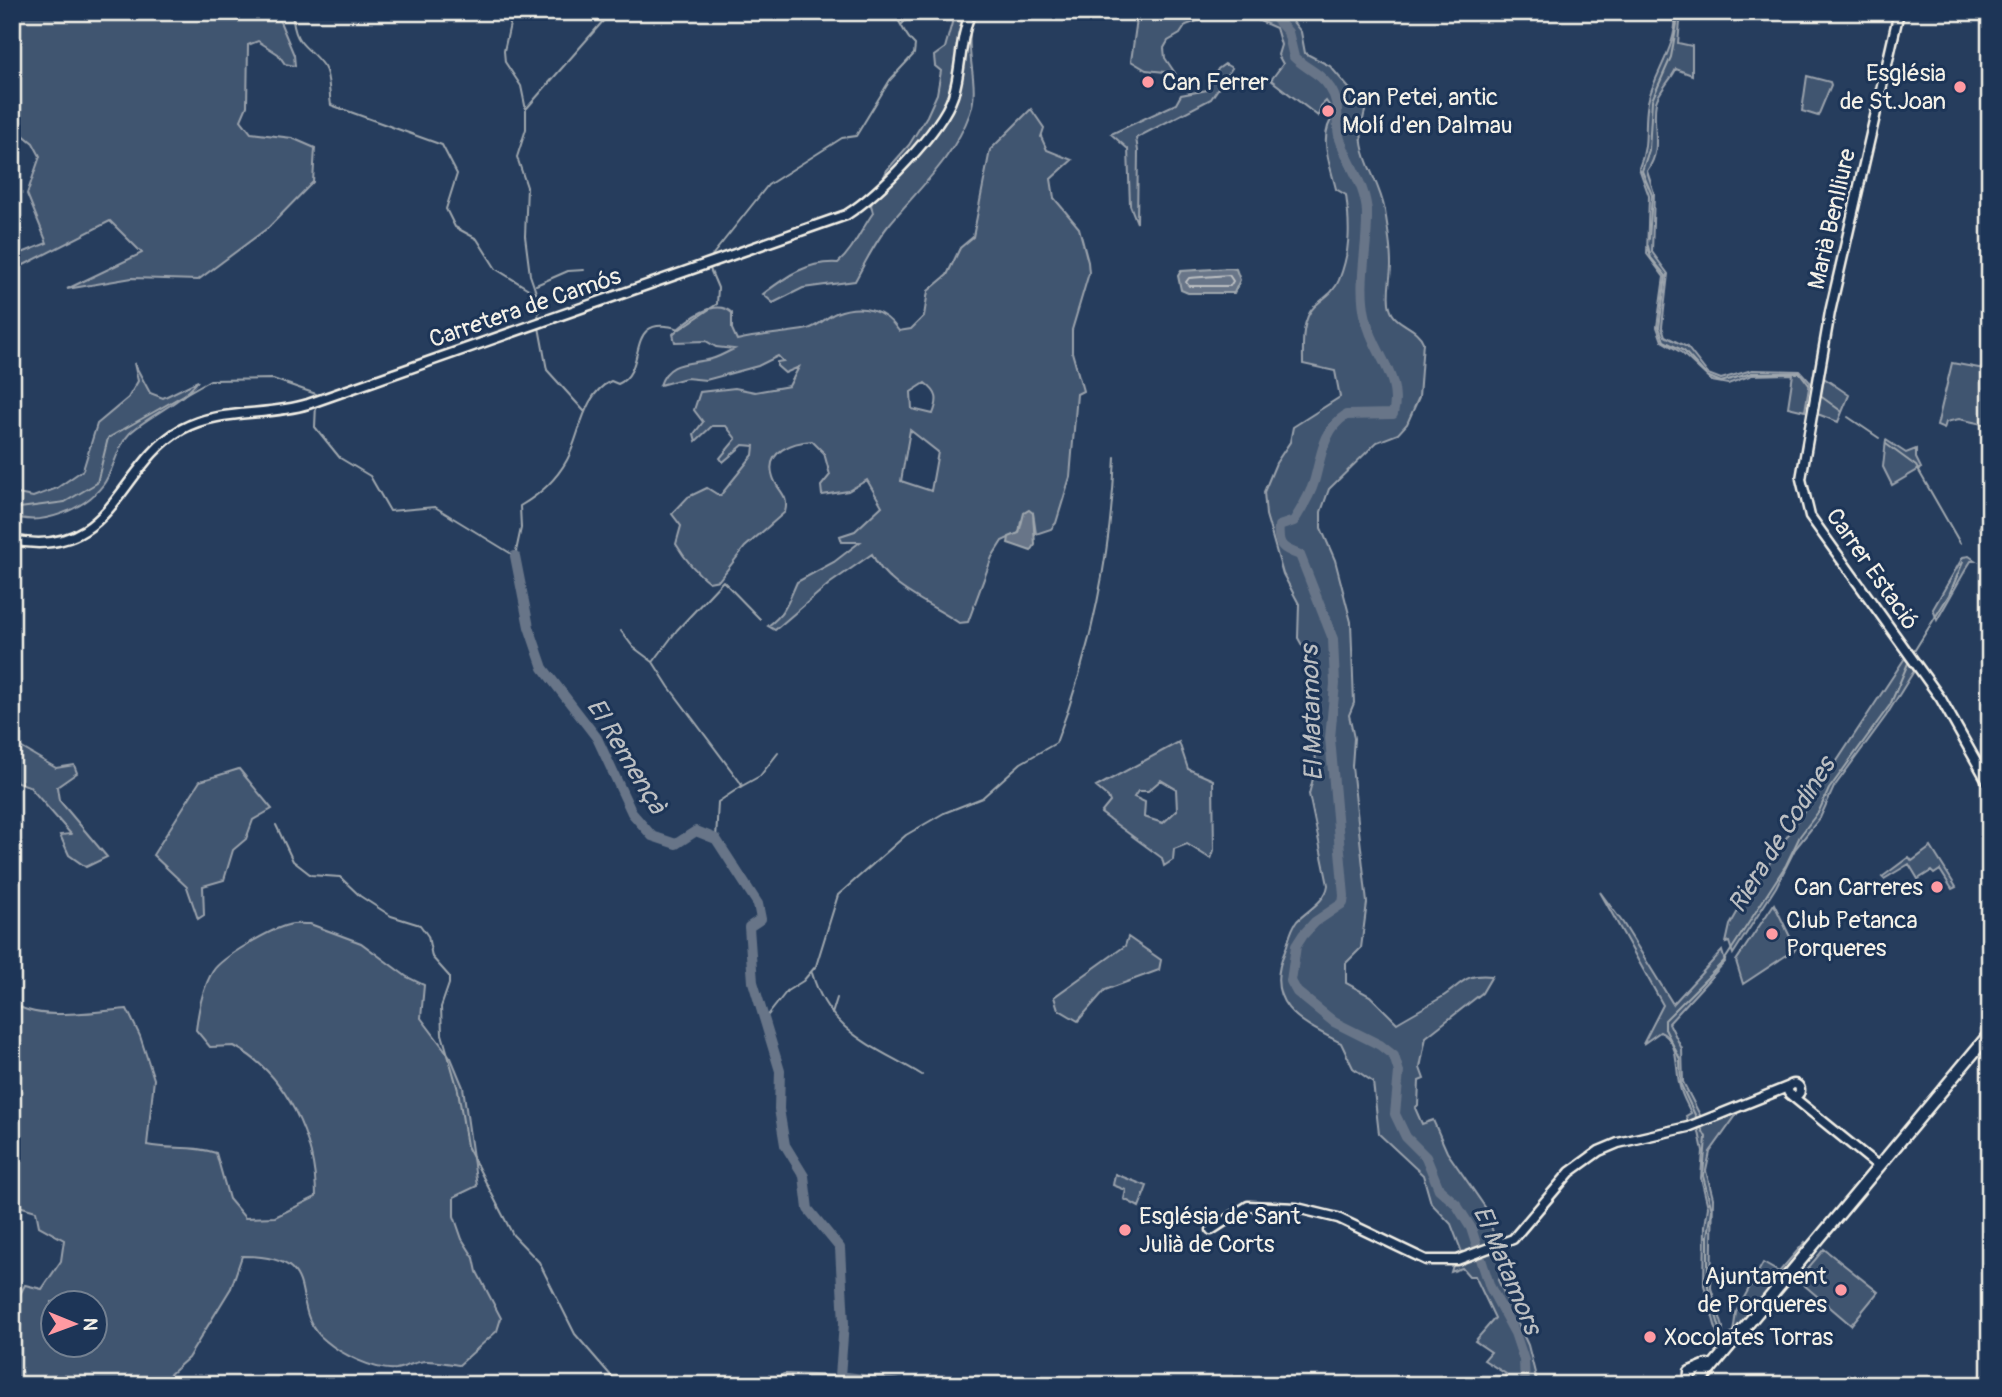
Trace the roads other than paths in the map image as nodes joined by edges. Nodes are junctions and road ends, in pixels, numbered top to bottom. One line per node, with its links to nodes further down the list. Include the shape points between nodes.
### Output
1 (971, 12): 4 (street, Carretera de Camós, via 945,113 920,146 860,206 825,224 308,404 193,423 156,449 120,499 91,525 53,540)
2 (1899, 12): 3 (street, Marià Benlliure)
3 (1830, 312): 5 (street, Carrer Estació, via 1802,466 1804,499 1810,516 1941,699)
4 (12, 540)
5 (1990, 786)
6 (1990, 1033): 7 (main road)
7 (1878, 1167): 8 (street, via 1792,1092 1776,1091 1695,1124 1618,1143 1591,1155 1570,1172 1516,1236 1457,1260 1426,1260 1338,1218 1287,1207 1248,1206); 9 (main road)
8 (1211, 1230)
9 (1740, 1330): 10 (main road); 10 (main road, via 1719,1358)
10 (1694, 1380)

